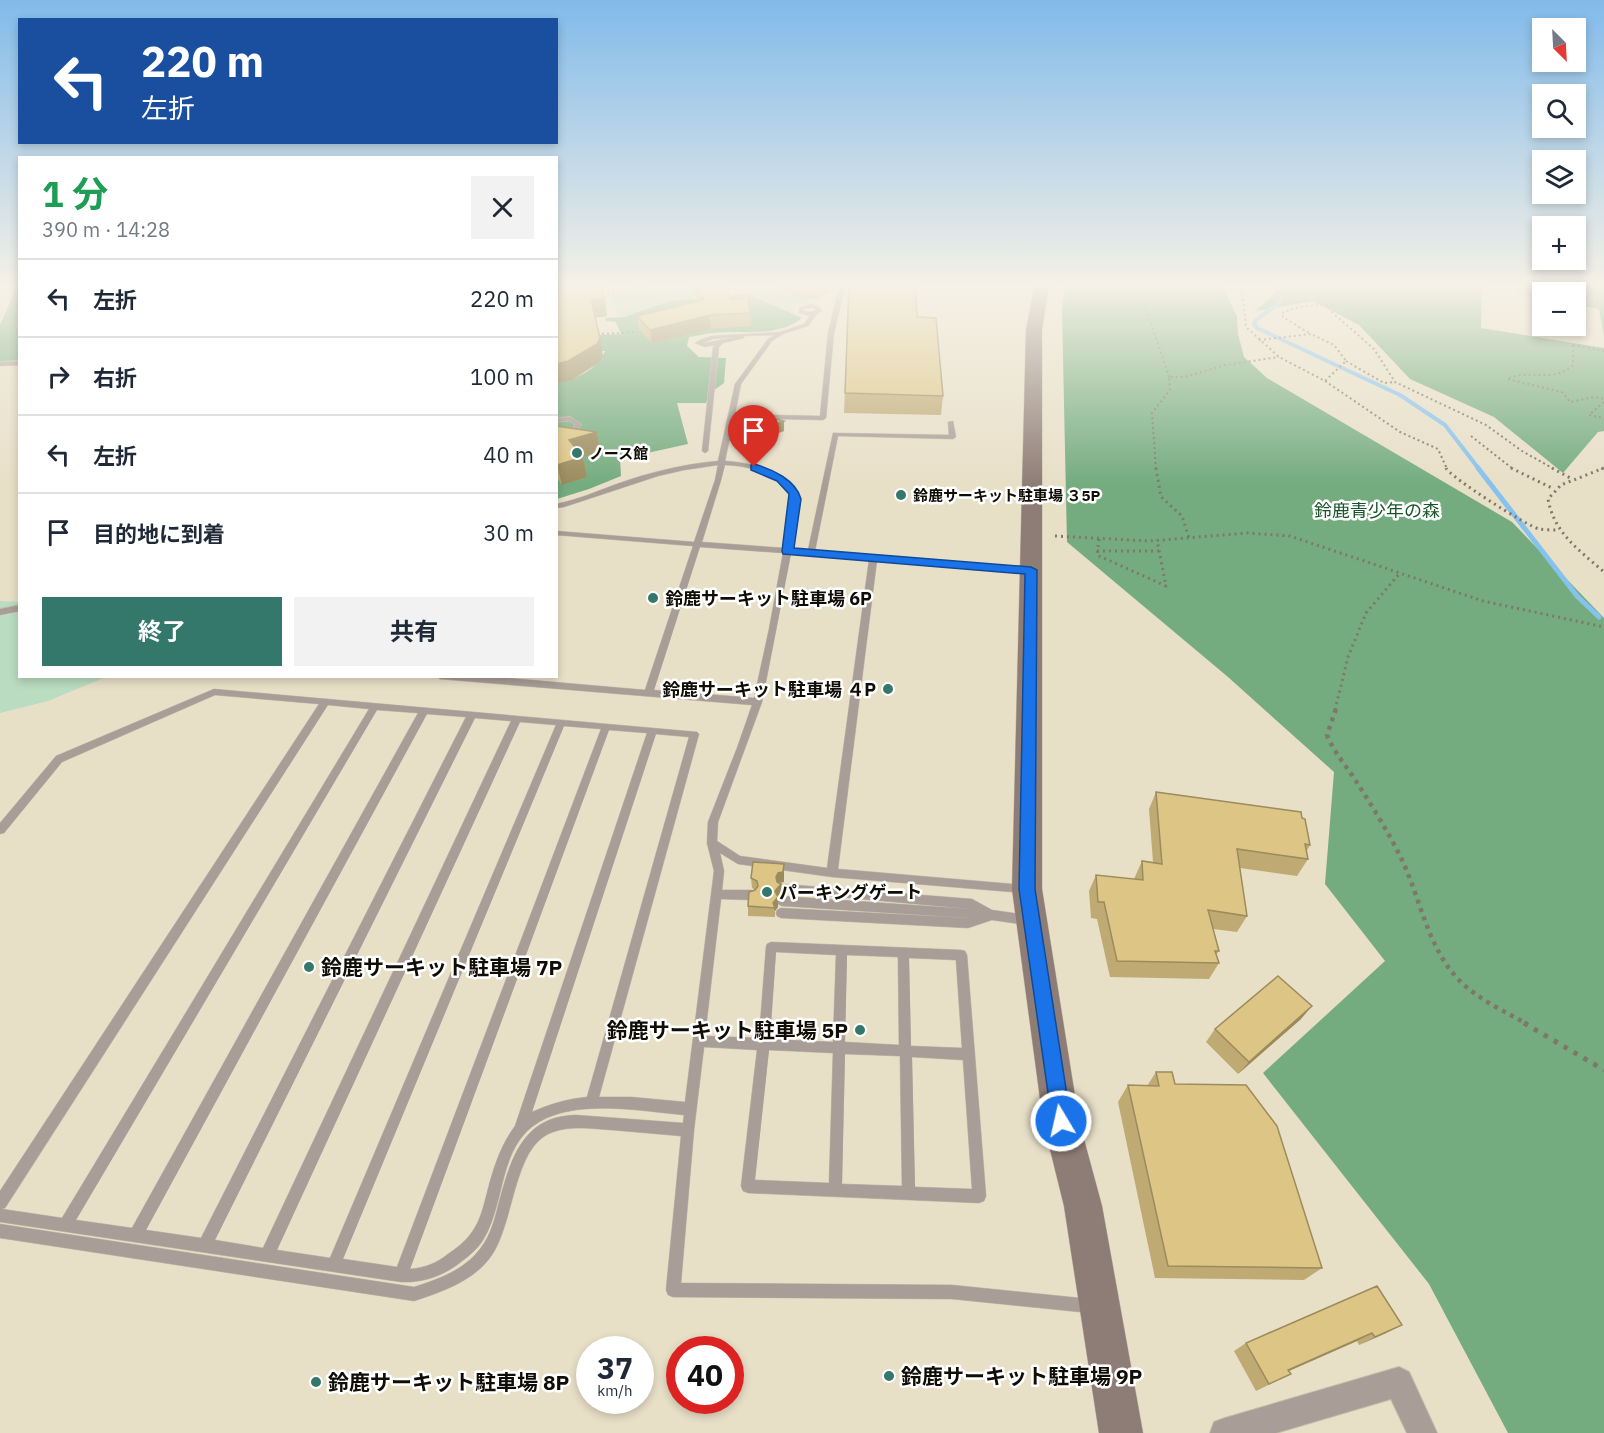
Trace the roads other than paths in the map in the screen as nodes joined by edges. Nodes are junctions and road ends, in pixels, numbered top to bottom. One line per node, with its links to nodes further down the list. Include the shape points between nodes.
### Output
1 (716, 351): 11 (lane)
2 (762, 351): 7 (lane, via 738,384)
3 (829, 351): 7 (lane, via 823,418)
4 (1034, 351): 19 (street)
5 (18, 363): 6 (lane)
6 (0, 364)
7 (732, 416): 12 (lane)
8 (558, 420): 10 (lane, via 572,419 579,425 572,433)
9 (951, 422): 17 (lane, via 953,437 835,434)
10 (558, 435)
11 (705, 450)
12 (723, 463): 13 (lane, via 641,478); 15 (lane); 16 (lane, via 754,467 771,474 794,493)
13 (558, 506)
14 (558, 533): 15 (lane)
15 (696, 543): 16 (lane); 23 (lane)
16 (787, 551): 17 (lane); 25 (lane)
17 (811, 554): 18 (lane)
18 (873, 558): 19 (lane); 37 (lane)
19 (1031, 570): 39 (street)
20 (17, 609): 21 (lane)
21 (0, 610)
22 (466, 678): 23 (lane)
23 (649, 692): 25 (lane)
24 (325, 702): 26 (lane); 33 (lane, via 213,692 58,759); 58 (lane)
25 (758, 702): 34 (lane, via 713,822)
26 (375, 706): 27 (lane); 60 (lane)
27 (424, 711): 28 (lane); 62 (lane)
28 (472, 715): 29 (lane); 63 (lane)
29 (517, 719): 30 (lane); 64 (lane)
30 (561, 723): 31 (lane); 65 (lane)
31 (606, 726): 32 (lane); 66 (lane)
32 (652, 730): 52 (lane, via 694,734); 54 (lane)
33 (0, 830)
34 (712, 843): 35 (lane); 36 (lane)
35 (738, 860): 36 (lane); 37 (lane)
36 (718, 871): 40 (lane)
37 (832, 873): 39 (lane)
38 (783, 888): 43 (lane, via 972,904)
39 (1027, 889): 44 (street)
40 (716, 894): 41 (lane); 47 (lane)
41 (751, 895)
42 (781, 907): 43 (lane, via 968,923)
43 (993, 915): 44 (lane)
44 (1030, 920): 67 (street, via 1061,1121 1083,1206)
45 (842, 950): 46 (lane); 48 (lane, via 771,947); 49 (lane)
46 (903, 952): 50 (lane); 51 (lane, via 960,955)
47 (698, 1041): 48 (lane); 53 (lane)
48 (764, 1044): 49 (lane); 56 (lane, via 748,1186)
49 (839, 1048): 50 (lane); 56 (lane)
50 (905, 1052): 51 (lane); 57 (lane)
51 (968, 1054): 57 (lane, via 979,1196)
52 (591, 1103): 53 (lane); 54 (lane, via 550,1111)
53 (690, 1109): 55 (lane)
54 (520, 1130): 66 (lane, via 508,1146 480,1232 465,1251 423,1276)
55 (688, 1130): 61 (lane, via 564,1122 544,1129 526,1143 518,1160 492,1243 471,1267 447,1284 414,1294); 67 (lane, via 673,1290 952,1292)
56 (836, 1190): 57 (lane)
57 (909, 1193)
58 (0, 1203)
59 (0, 1215): 60 (lane)
60 (66, 1224): 62 (lane)
61 (0, 1231)
62 (136, 1235): 63 (lane)
63 (205, 1245): 64 (lane)
64 (267, 1255): 65 (lane)
65 (334, 1265): 66 (lane)
66 (401, 1275)
67 (1100, 1307): 68 (street)
68 (1121, 1433)
69 (1225, 1433): 70 (street, via 1399,1382)
70 (1422, 1433)

